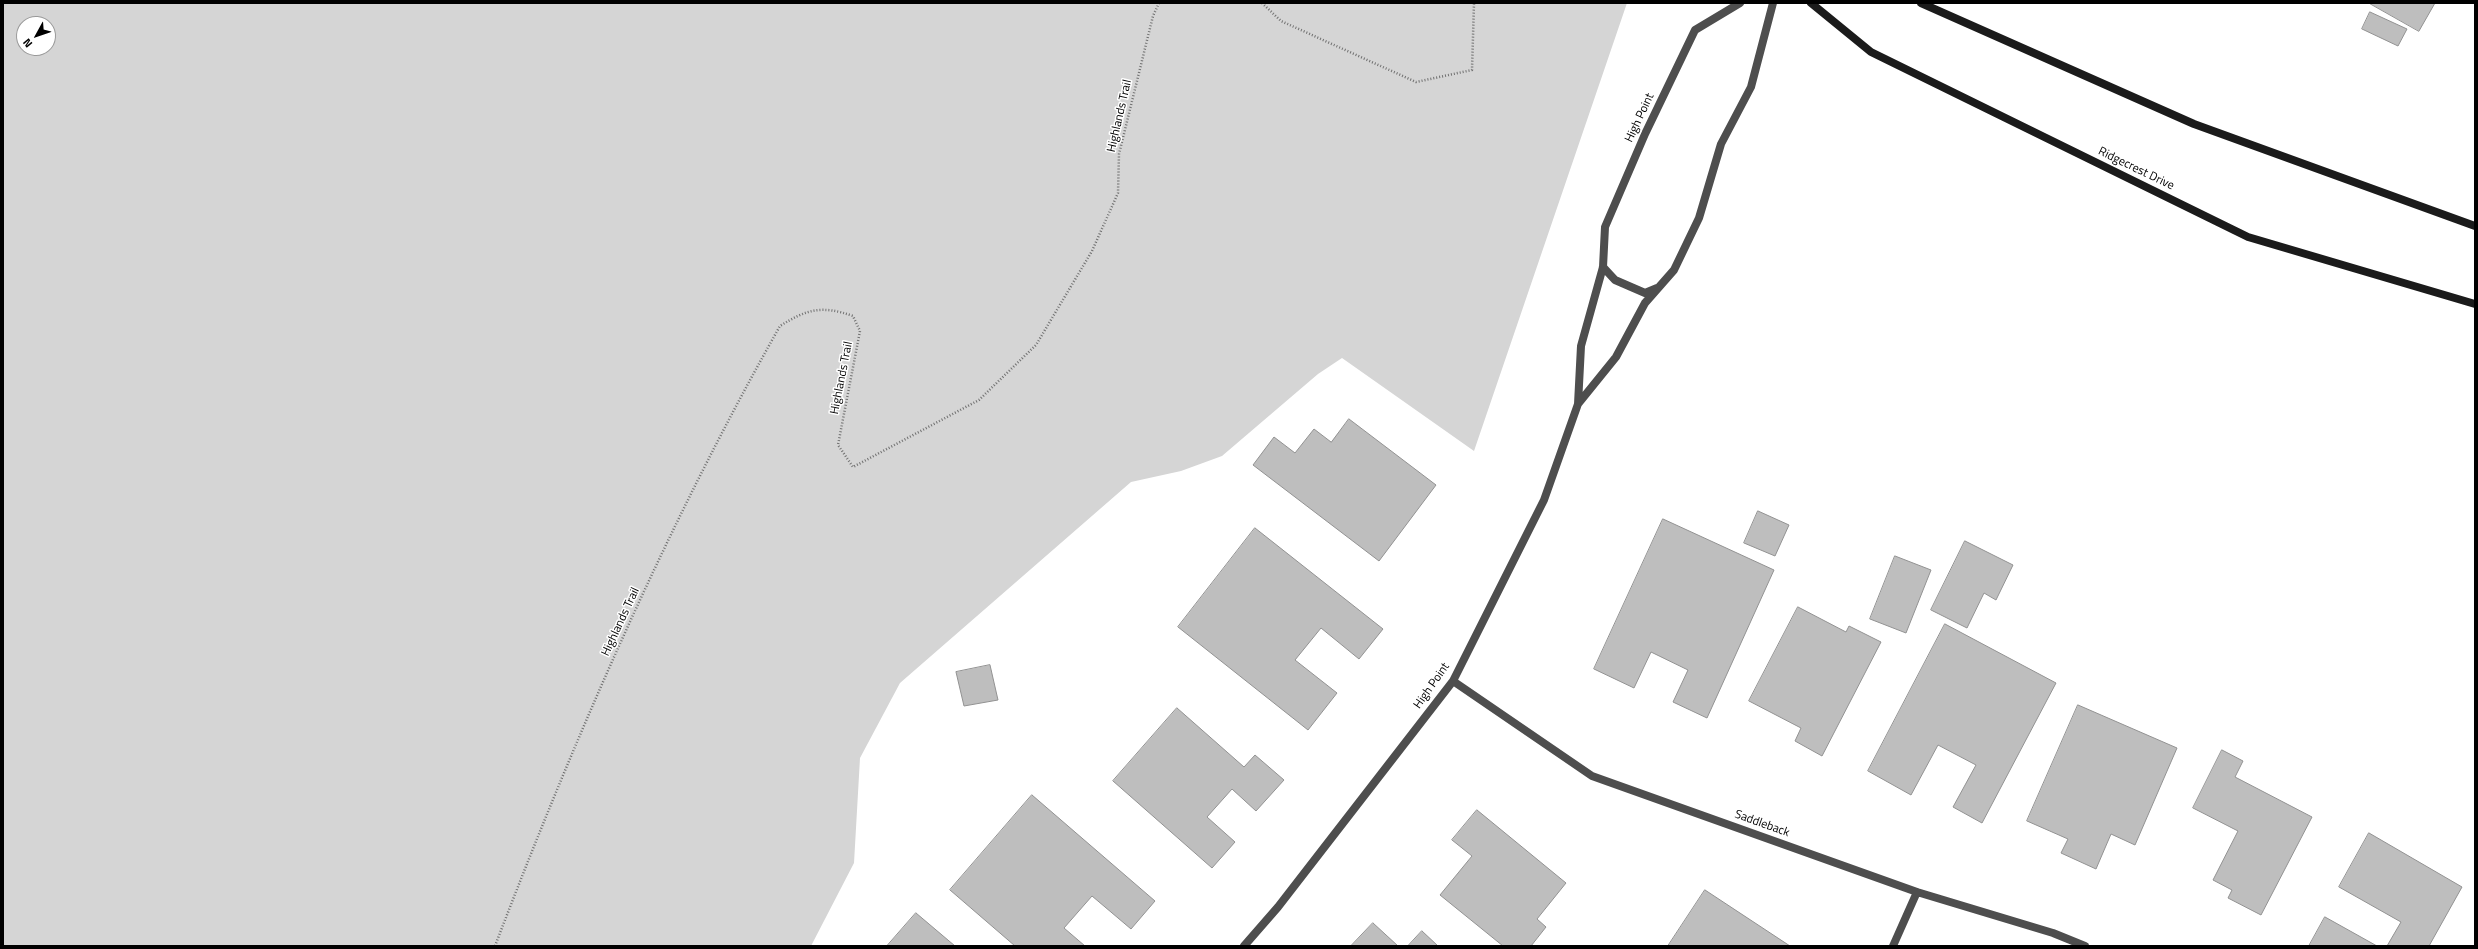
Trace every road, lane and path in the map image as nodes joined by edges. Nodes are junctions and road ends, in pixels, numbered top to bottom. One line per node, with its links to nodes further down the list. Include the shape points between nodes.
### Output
1 (1159, 3): 15 (path, Highlands Trail, via 1153,16 1119,154 1118,193 1092,251 1036,345 979,400 853,467 838,445 860,331 853,316 821,309 799,314 780,326 705,466 630,624 548,807)
2 (1262, 3): 3 (path, via 1281,21 1416,82 1472,70)
3 (1474, 3)
4 (1740, 3): 9 (street, High Point, via 1695,30 1645,134 1605,226)
5 (1773, 3): 10 (street, High Point, via 1751,87 1721,144 1699,218 1674,270)
6 (1811, 3): 11 (street, Ridgecrest Drive, via 1871,52 2248,237)
7 (1921, 3): 8 (street, via 2194,124)
8 (2475, 226)
9 (1603, 267): 10 (street, via 1615,280 1645,293); 12 (street, High Point, via 1581,346)
10 (1660, 287): 12 (street, High Point, via 1645,303 1616,357)
11 (2475, 304)
12 (1578, 404): 13 (street, High Point, via 1544,500)
13 (1453, 681): 14 (street, Saddleback, via 1592,776); 16 (street, High Point)
14 (1917, 892): 17 (street); 18 (street, Saddleback, via 2054,933)
15 (495, 946)
16 (1244, 946)
17 (1893, 946)
18 (2085, 946)

